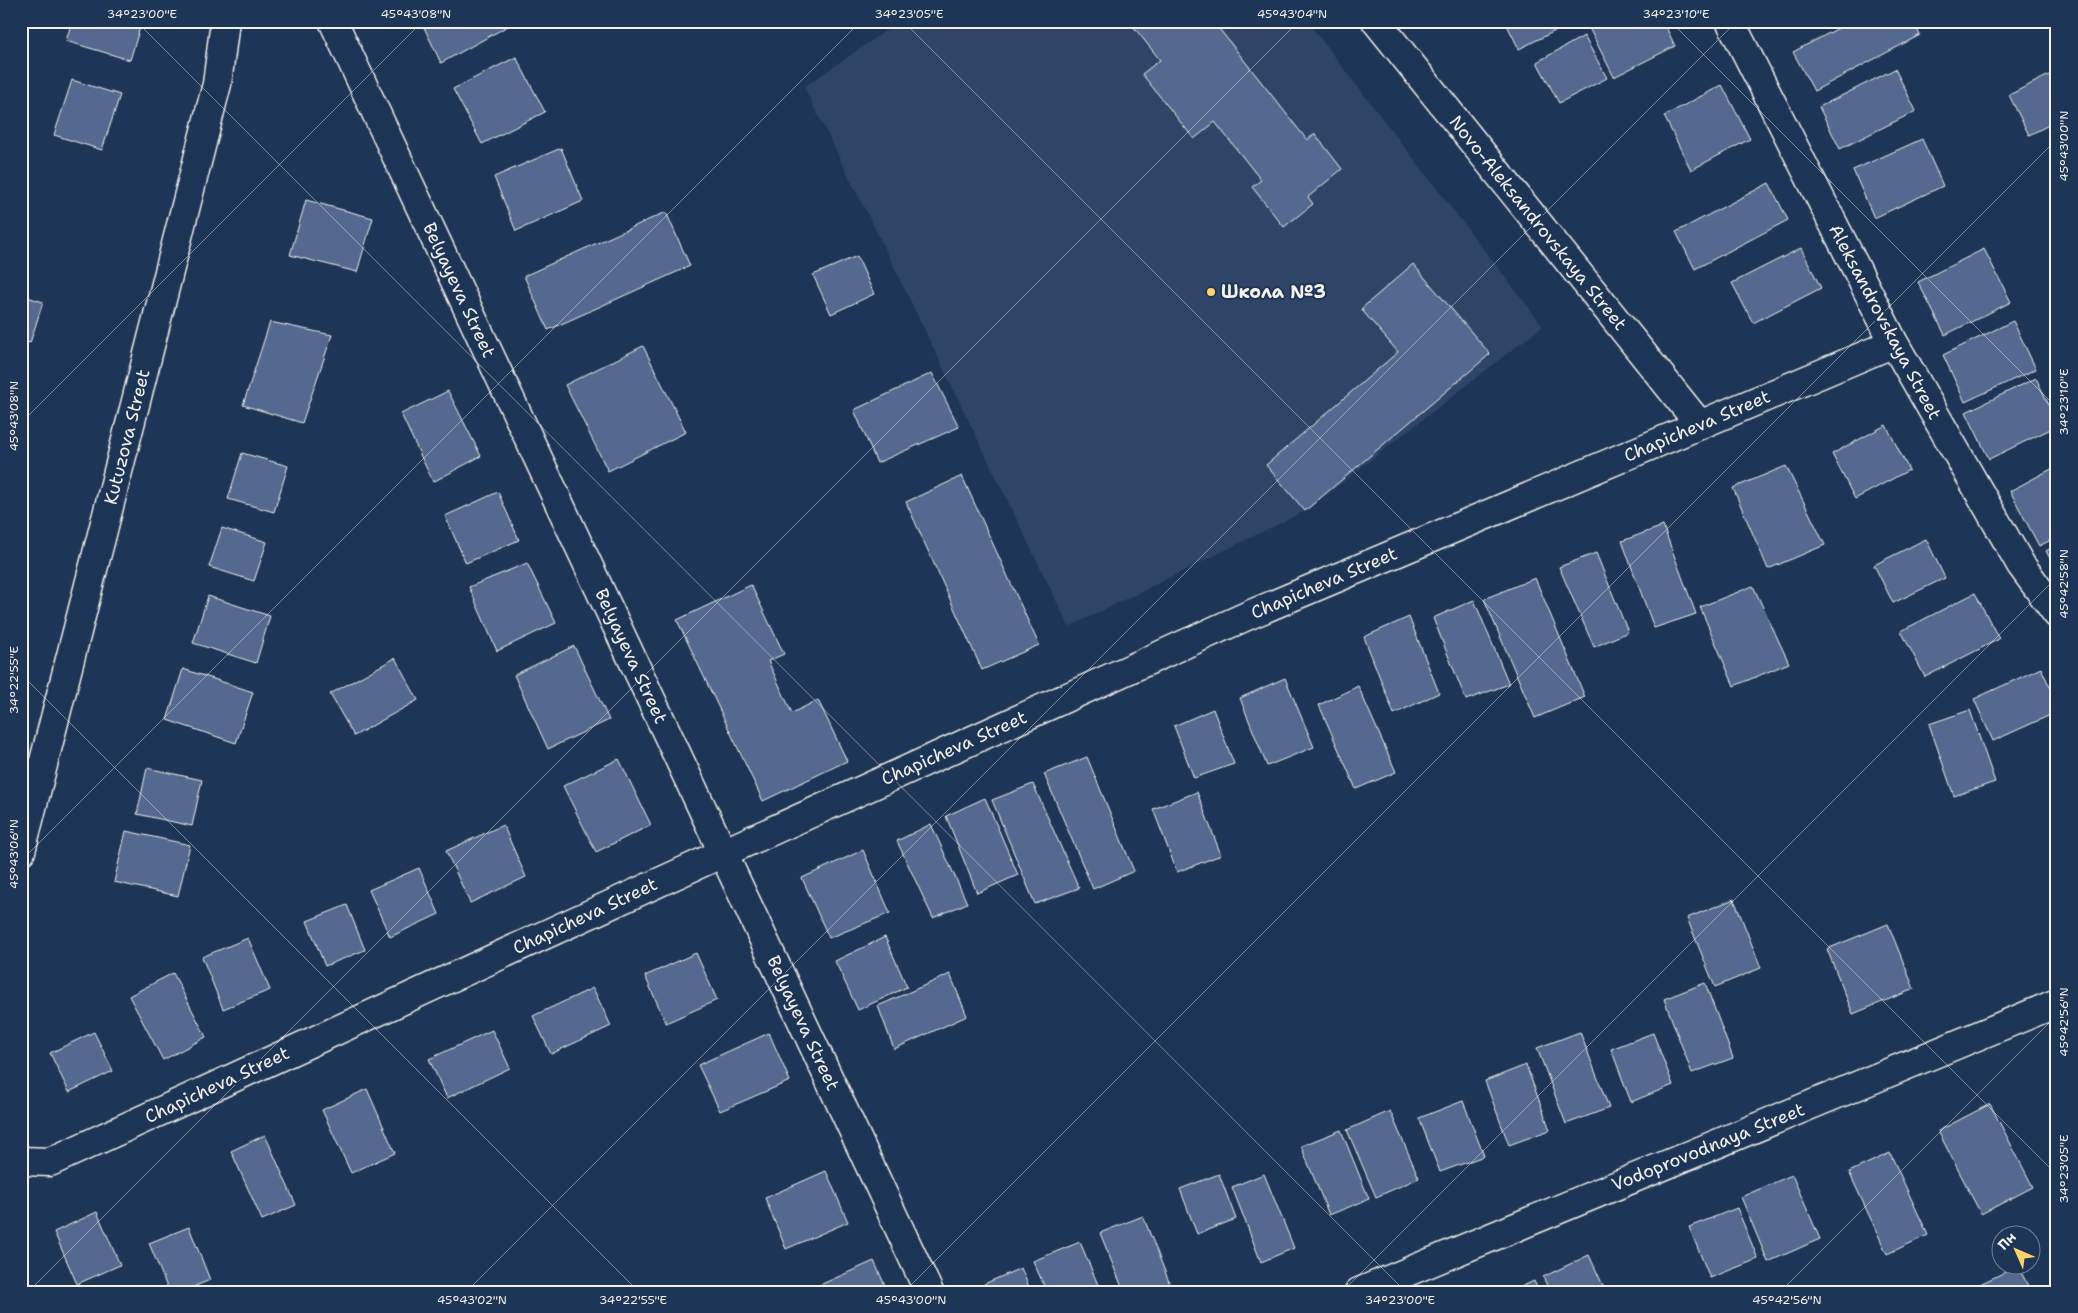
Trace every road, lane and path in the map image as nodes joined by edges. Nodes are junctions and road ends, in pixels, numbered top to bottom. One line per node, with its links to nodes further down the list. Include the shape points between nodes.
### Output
1 (225, 21): 8 (street, Kutuzova Street, via 217,84)
2 (334, 21): 9 (street, Belyayeva Street)
3 (1376, 21): 6 (street, Novo-Aleksandrovskaya Street)
4 (1730, 21): 5 (street, Aleksandrovskaya Street)
5 (1894, 343): 6 (street, Chapicheva Street); 7 (street, Aleksandrovskaya Street, via 2021,565)
6 (1700, 425): 9 (street, Chapicheva Street, via 1249,615)
7 (2057, 614)
8 (21, 851)
9 (723, 853): 11 (street, Chapicheva Street, via 50,1162); 12 (street, Belyayeva Street)
10 (2057, 1003): 13 (street, Vodoprovodnaya Street)
11 (21, 1162)
12 (929, 1292)
13 (1359, 1292)

